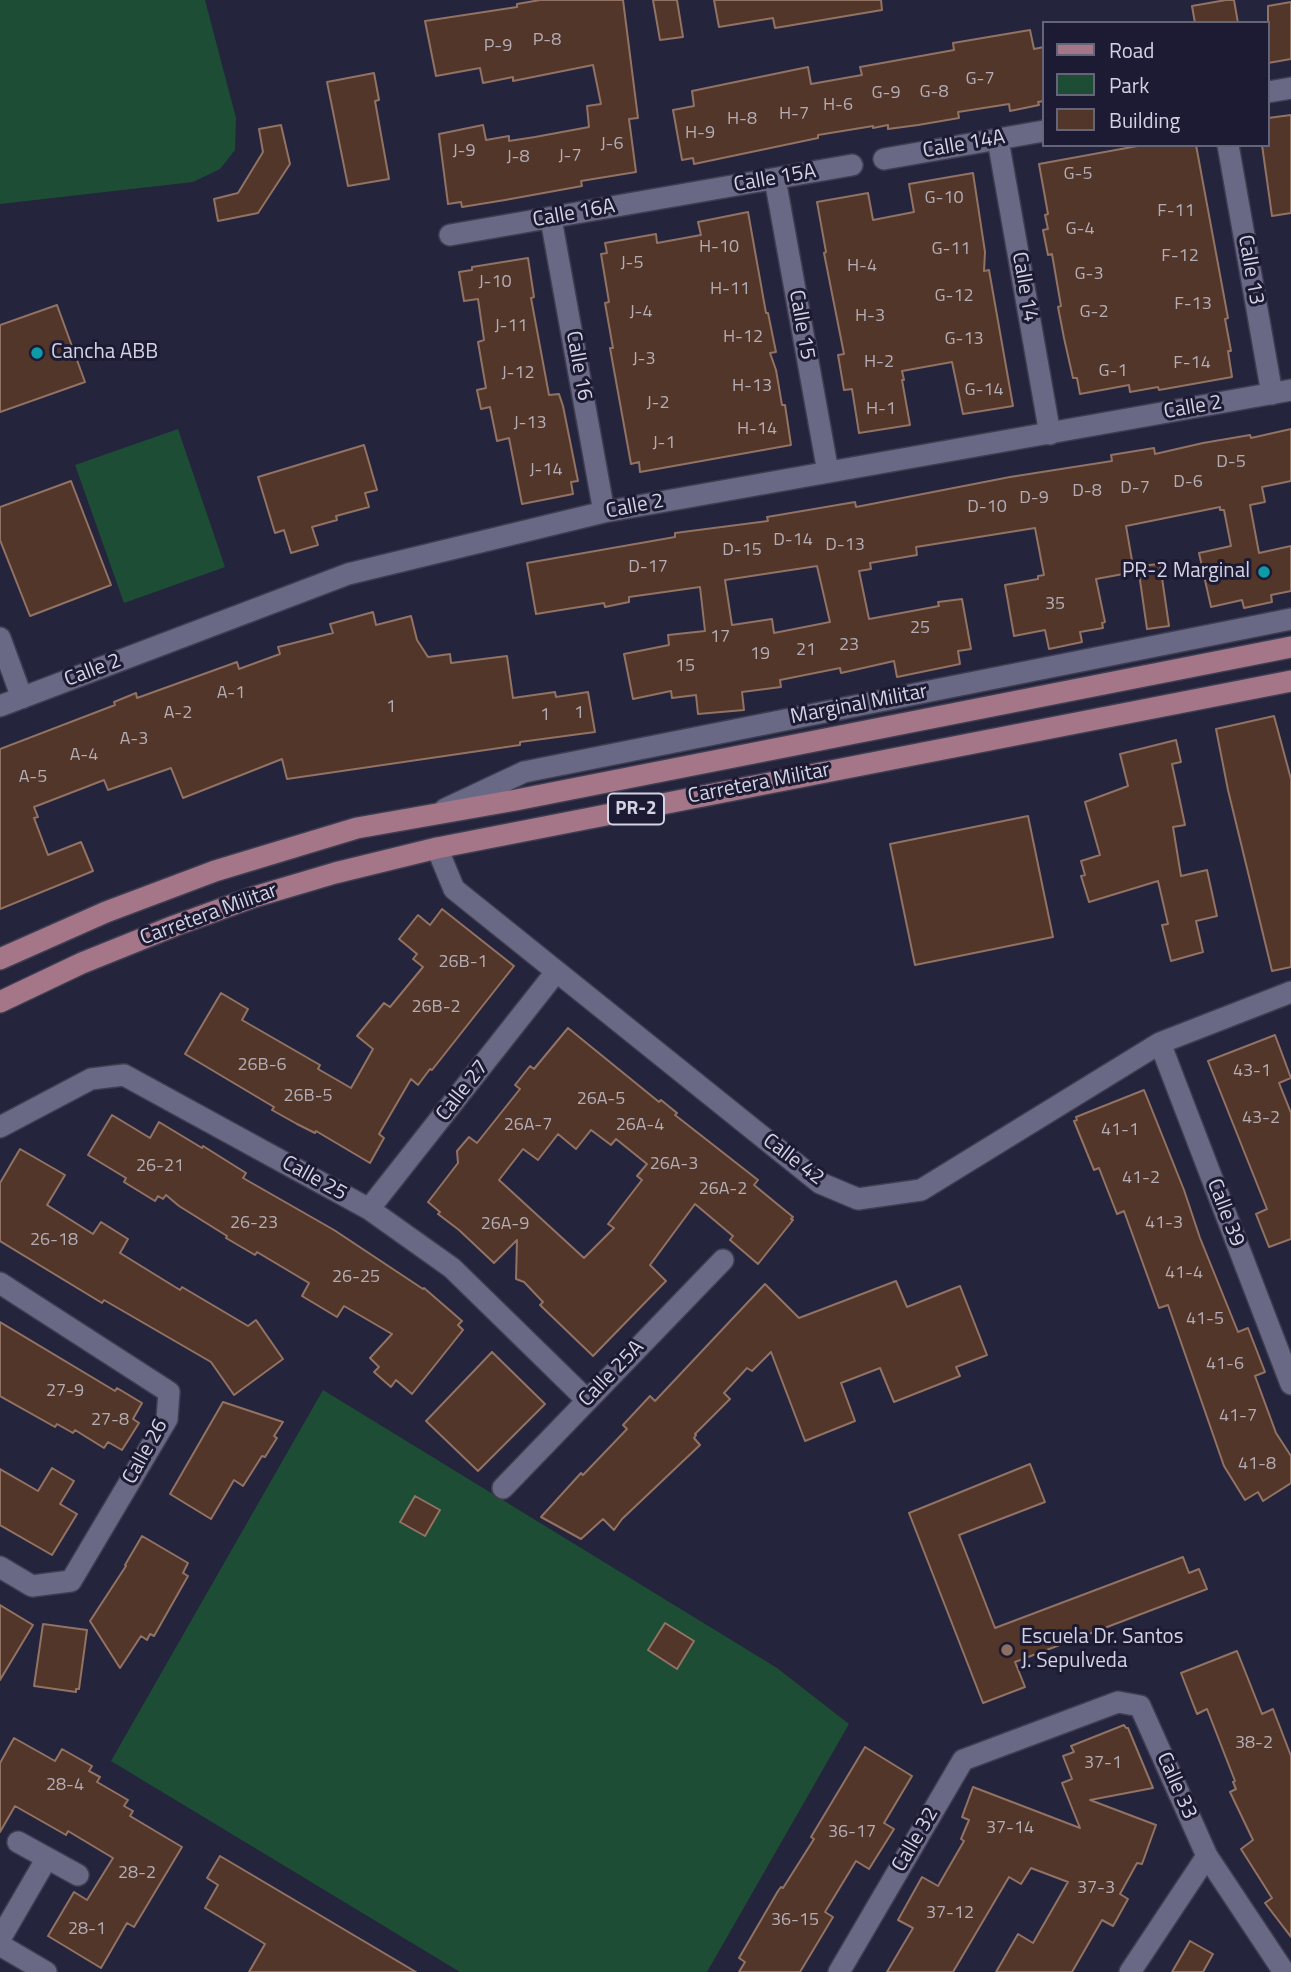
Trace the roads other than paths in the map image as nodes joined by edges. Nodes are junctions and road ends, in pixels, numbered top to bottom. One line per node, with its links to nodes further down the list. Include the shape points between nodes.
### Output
1 (1291, 88): 2 (street)
2 (1270, 92)
3 (1042, 131): 4 (street, Calle 14A)
4 (998, 140): 6 (street, Calle 14A); 13 (street, Calle 14)
5 (1228, 147): 12 (street, Calle 13)
6 (884, 159)
7 (852, 165): 8 (street, Calle 15A)
8 (775, 179): 9 (street, Calle 15A); 14 (street, Calle 15)
9 (698, 192): 10 (street, Calle 16A)
10 (551, 219): 11 (street, Calle 16A); 15 (street, Calle 16)
11 (450, 235)
12 (1282, 392): 13 (street, Calle 2)
13 (1050, 434): 14 (street, Calle 2)
14 (828, 472): 15 (street, Calle 2)
15 (604, 512): 20 (street, Calle 2, via 348,574)
16 (1291, 619): 22 (street, Marginal Militar, via 524,772)
17 (0, 638): 20 (street)
18 (1291, 647): 22 (main road, Carretera Militar / PR-2)
19 (1291, 681): 23 (main road, Carretera Militar / PR-2)
20 (22, 698): 21 (street, Calle 2)
21 (0, 706)
22 (435, 814): 24 (main road, Carretera Militar / PR-2, via 357,828 215,870)
23 (437, 848): 25 (street, Calle 42, via 454,888); 27 (main road, Carretera Militar / PR-2, via 254,897 82,963)
24 (0, 959)
25 (556, 972): 28 (street, Calle 42, via 820,1183 858,1199 921,1190); 30 (street, Calle 27)
26 (1291, 992): 28 (street, Calle 42)
27 (0, 1002)
28 (1160, 1043): 33 (street, Calle 39)
29 (0, 1127): 30 (street, Calle 25, via 91,1079 124,1075)
30 (369, 1209): 34 (street, Calle 25, via 452,1268)
31 (723, 1260): 34 (street, Calle 25A)
32 (0, 1283): 36 (street, Calle 26, via 169,1392 167,1419 71,1581 32,1586)
33 (1291, 1384)
34 (587, 1400): 35 (street, Calle 25A)
35 (503, 1488)
36 (0, 1567)
37 (1019, 1739): 39 (street, Calle 33, via 1118,1702 1140,1706); 45 (street, Calle 32, via 963,1760)
38 (18, 1842): 40 (street)
39 (1207, 1856): 46 (street); 47 (street, Calle 33)
40 (47, 1858): 41 (street); 42 (street)
41 (78, 1875)
42 (0, 1940)
43 (0, 1945): 44 (street)
44 (46, 1972)
45 (839, 1972)
46 (1130, 1972)
47 (1284, 1972)

